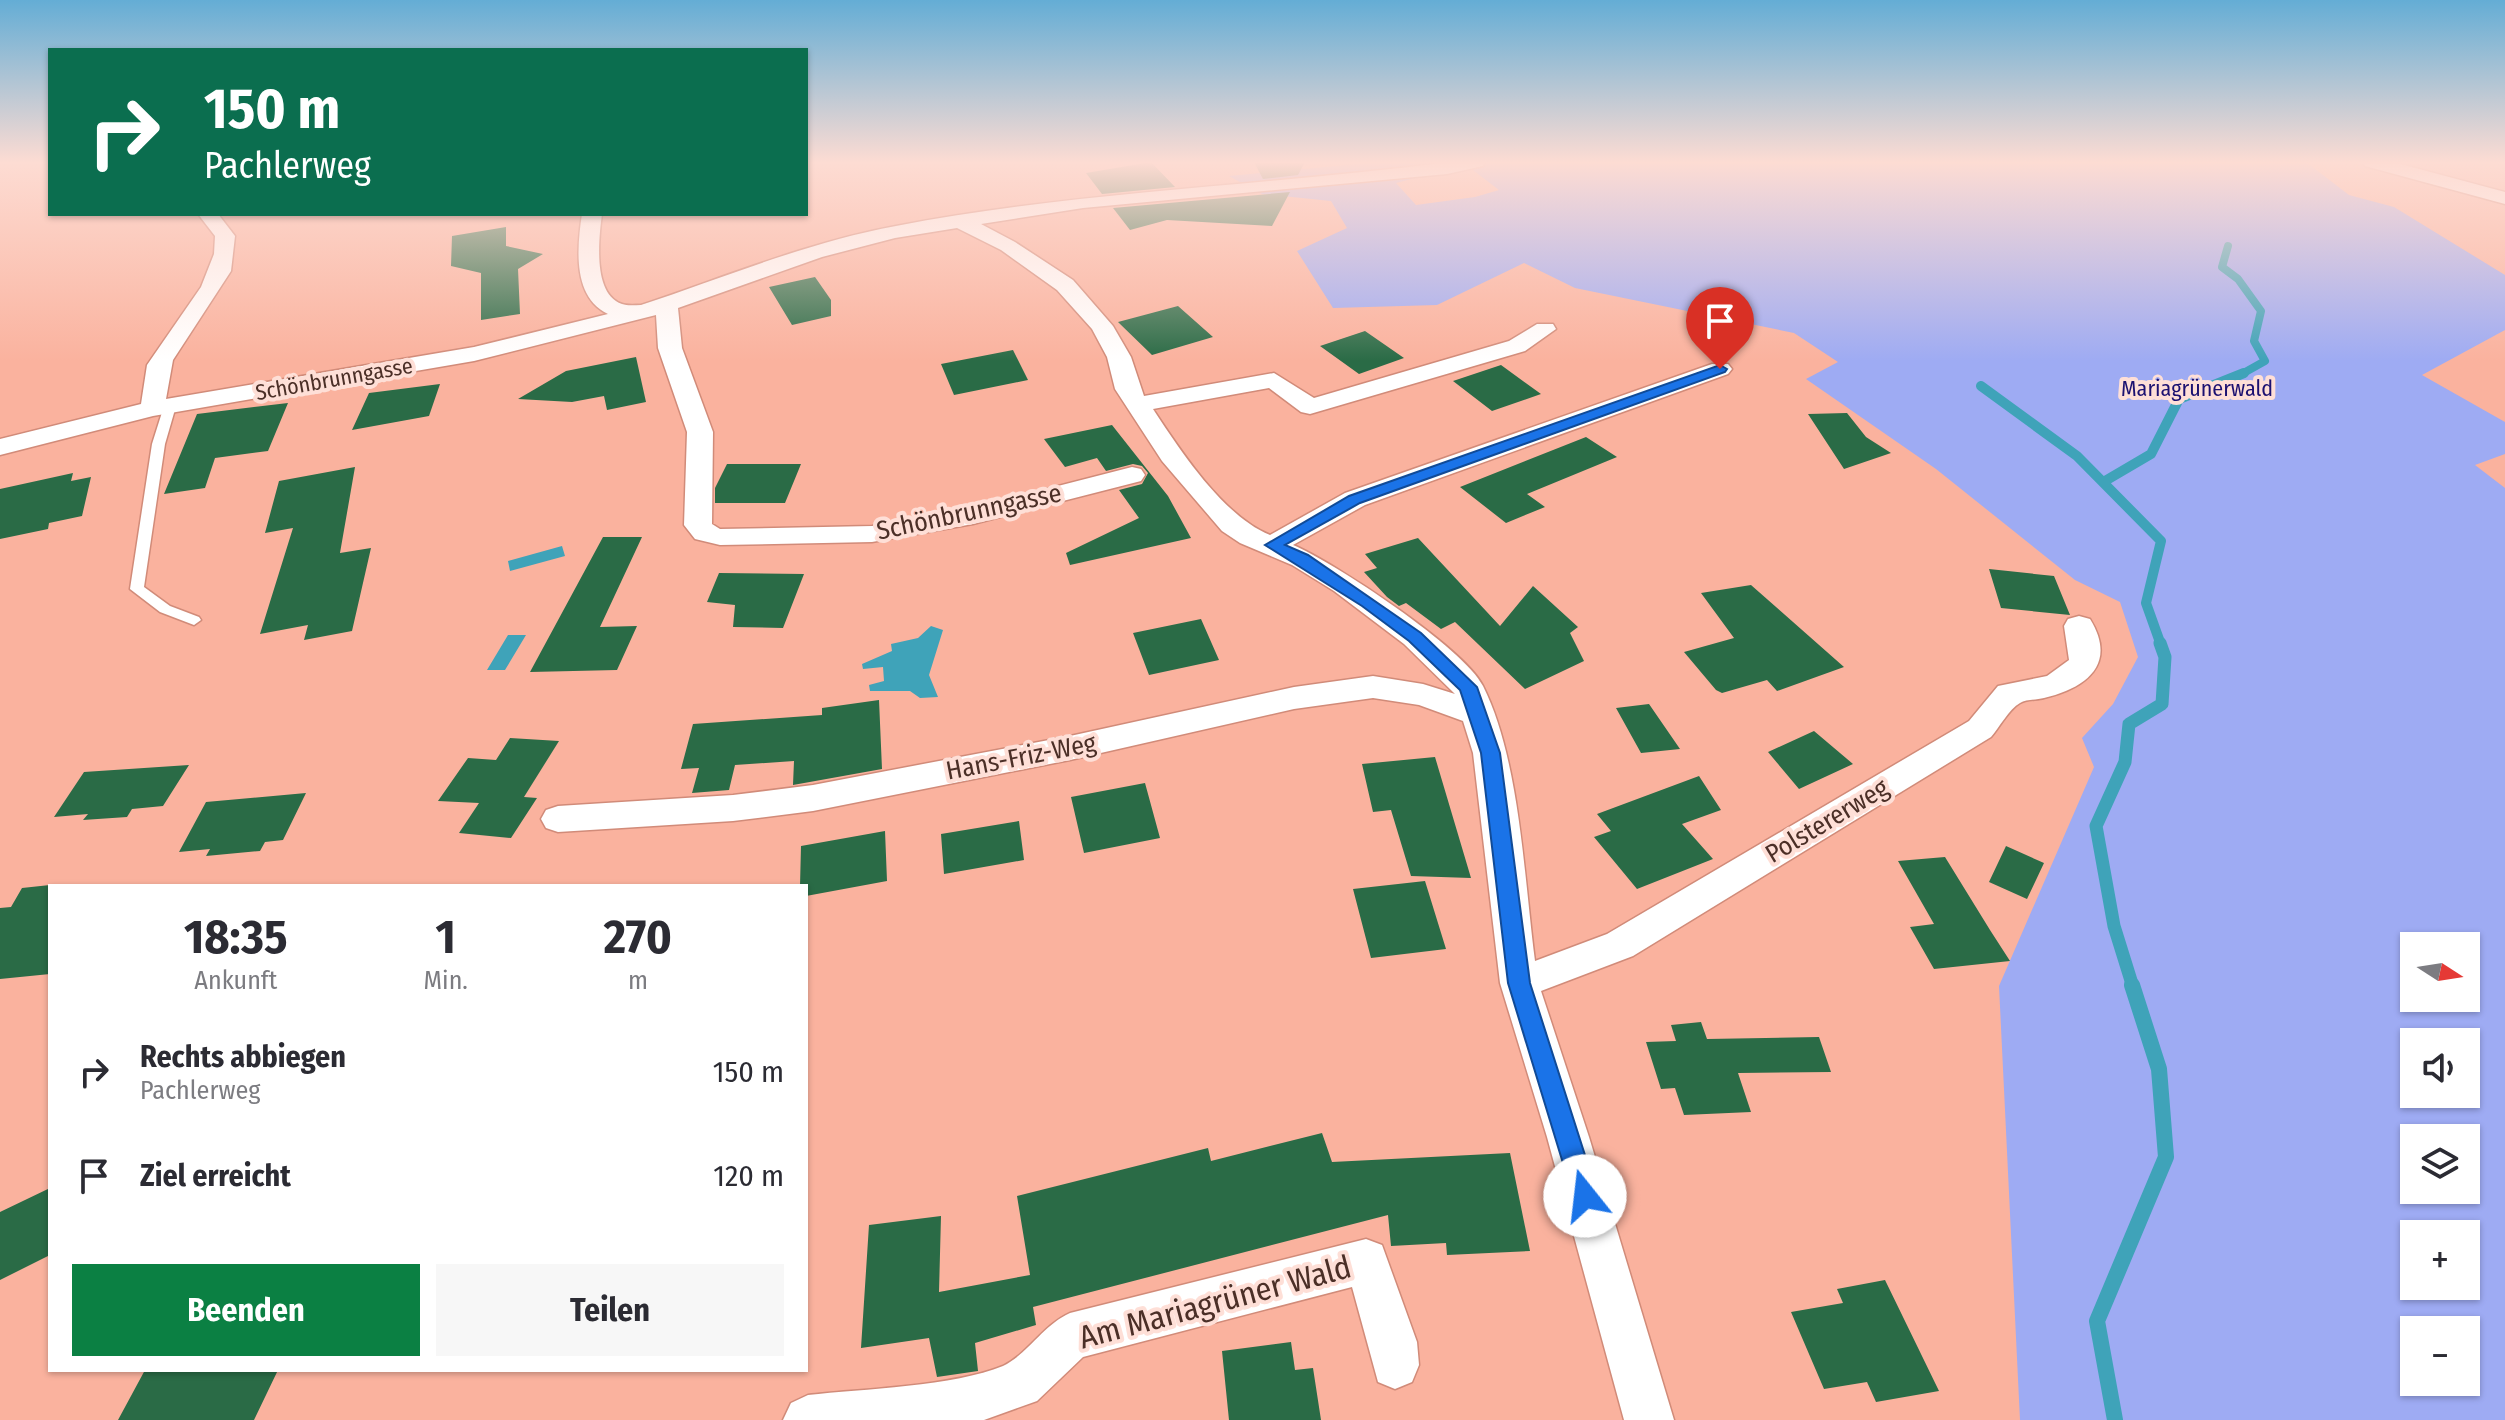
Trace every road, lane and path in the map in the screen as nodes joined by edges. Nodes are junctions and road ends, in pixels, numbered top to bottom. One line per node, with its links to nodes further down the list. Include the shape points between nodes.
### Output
1 (219, 228): 9 (street, via 225,236 217,280 160,362)
2 (590, 228): 5 (street, via 587,249 599,296 610,307)
3 (917, 228): 5 (street, Schönbrunngasse, via 867,237)
4 (973, 228): 8 (street, via 1065,285 1102,326 1119,357 1127,389)
5 (655, 308): 9 (street, Schönbrunngasse, via 474,354); 11 (street, Schönbrunngasse, via 700,432 698,525 705,533 773,538 872,534 973,516)
6 (1545, 329): 8 (street, via 1517,346 1310,407 1274,380)
7 (1720, 369): 12 (street, via 1355,499)
8 (1139, 404): 12 (street, via 1171,456 1232,525)
9 (162, 407): 10 (street, Schönbrunngasse); 13 (lane, via 137,589 165,609)
10 (0, 447)
11 (1132, 475)
12 (1273, 545): 15 (street, via 1344,585 1415,637 1468,687)
13 (194, 620)
14 (2079, 626): 17 (street, Polstererweg, via 2087,645 2083,666 2066,683 2009,694 1980,729 1620,945)
15 (1478, 714): 16 (street, Hans-Friz-Weg, via 1423,695 1373,687 1294,698 813,798); 17 (street, via 1490,753)
16 (558, 819)
17 (1519, 983): 20 (street)
18 (1395, 1365): 19 (street, Am Mariagrüner Wald, via 1393,1342 1366,1261 1070,1337 1020,1384 971,1400)
19 (808, 1420)
20 (1649, 1420)

